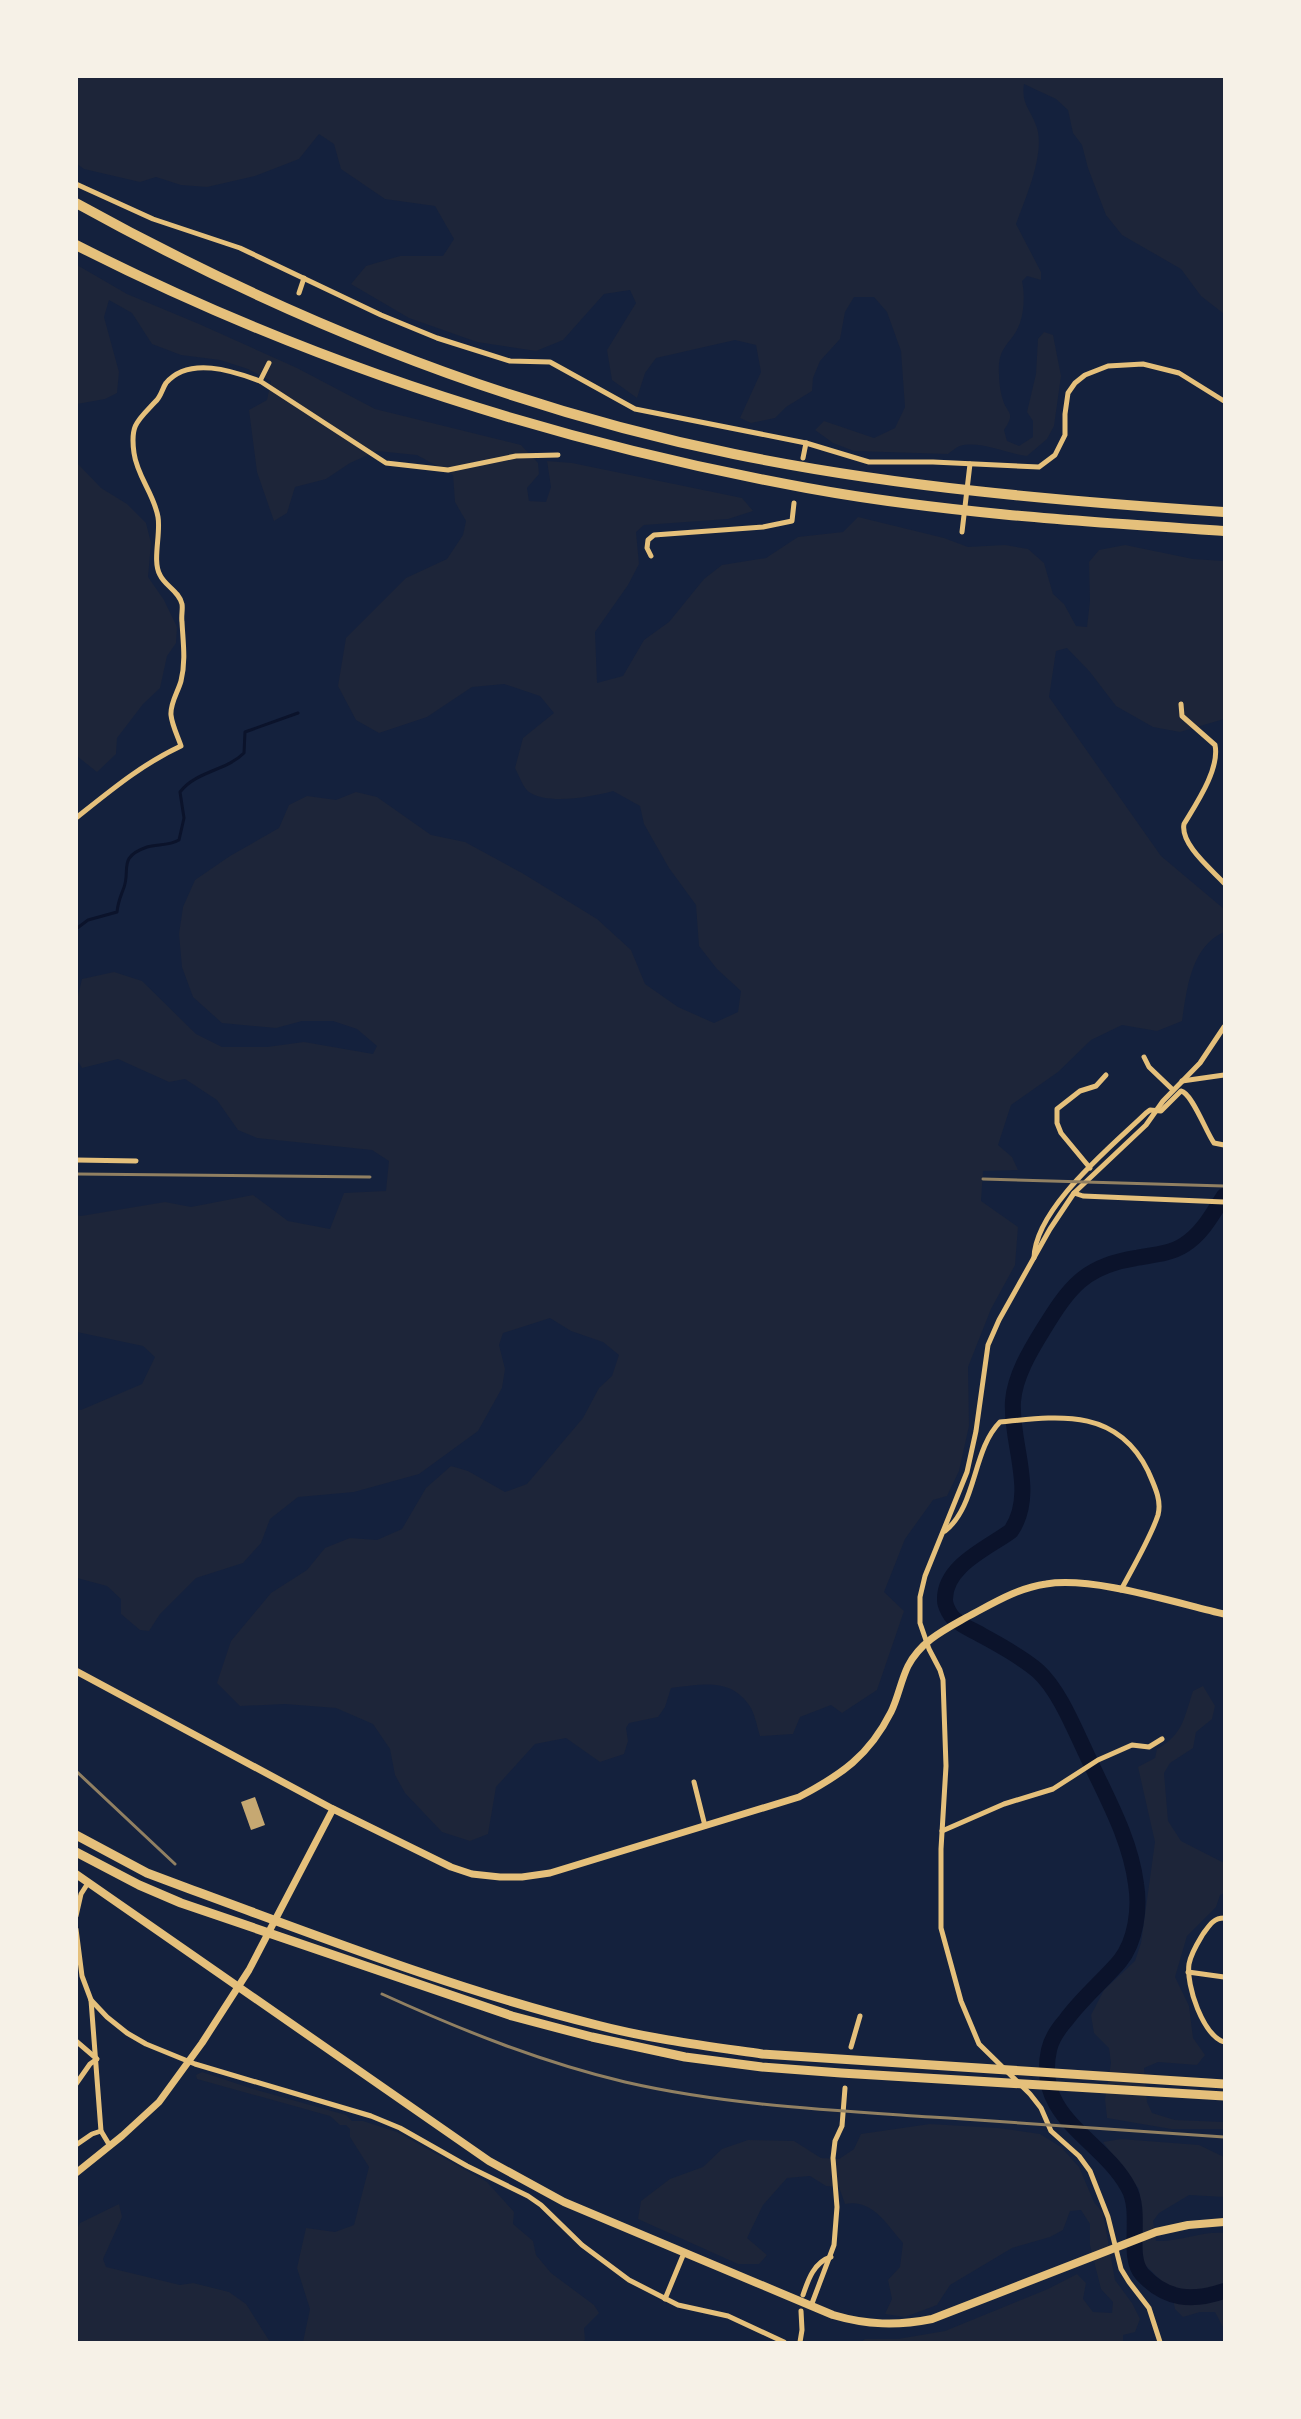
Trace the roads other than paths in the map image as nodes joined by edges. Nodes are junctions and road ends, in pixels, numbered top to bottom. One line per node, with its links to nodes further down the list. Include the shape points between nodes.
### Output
1 (76, 184): 4 (street, via 153,219 240,248)
2 (76, 203): 14 (highway, via 192,265 335,330 479,384 615,425 732,453 891,480)
3 (76, 244): 15 (highway, via 250,326 338,360 484,410 645,453 809,488 888,500)
4 (304, 278): 5 (street); 9 (street, via 437,338 510,361 550,362 634,409)
5 (299, 293)
6 (269, 363): 7 (street)
7 (260, 381): 10 (street, via 386,463 448,470 516,456); 19 (street, via 198,367 180,371 136,421 134,454 159,518 159,575 182,605 183,665 171,716 181,746 130,775)
8 (1224, 401): 12 (street, via 1179,374 1143,364 1108,366 1085,375 1068,393 1065,435 1055,455 1039,466)
9 (806, 443): 11 (street); 12 (street, via 869,462)
10 (558, 455)
11 (803, 458)
12 (970, 465): 16 (street)
13 (794, 503): 17 (street, via 792,521 654,535 648,540)
14 (1224, 512)
15 (1224, 531)
16 (962, 532)
17 (651, 556)
18 (1181, 704): 20 (street, via 1182,716 1216,750 1211,774 1182,832 1186,842)
19 (76, 818)
20 (1224, 884)
21 (1224, 1027): 25 (street, via 1200,1063)
22 (1144, 1057): 26 (street)
23 (1106, 1074): 31 (street, via 1096,1086 1080,1091 1057,1109 1061,1133)
24 (1224, 1075): 25 (street)
25 (1181, 1081): 26 (street)
26 (1173, 1090): 27 (street)
27 (1157, 1110): 28 (street, via 1161,1111 1181,1091 1186,1092 1214,1143); 31 (street, via 1146,1113); 32 (street)
28 (1224, 1145)
29 (76, 1160): 30 (street)
30 (136, 1161)
31 (1090, 1168): 34 (street, via 1053,1207 1036,1243)
32 (1074, 1193): 33 (street); 34 (street)
33 (1224, 1202)
34 (1034, 1261): 35 (street, via 988,1345 968,1472)
35 (944, 1531): 36 (street, via 959,1515 988,1435 1000,1422 1072,1418 1105,1425 1139,1454 1159,1501 1158,1515); 38 (street, via 920,1597 919,1615)
36 (1121, 1590): 37 (street); 38 (street, via 1071,1582 1020,1590)
37 (1224, 1614)
38 (926, 1641): 43 (street, via 908,1666 892,1711 879,1733 850,1767 799,1797); 44 (street, via 943,1680 946,1766)
39 (76, 1671): 42 (street)
40 (1162, 1739): 44 (street, via 1149,1747 1132,1745 1087,1766 1053,1790 1004,1803)
41 (694, 1782): 43 (street)
42 (333, 1809): 43 (street, via 451,1867 500,1877 550,1873); 51 (street)
43 (705, 1826)
44 (942, 1831): 82 (street, via 941,1928 968,2022 979,2044 1030,2094 1052,2131 1090,2171 1108,2217 1121,2269 1149,2308)
45 (76, 1835): 51 (highway, via 147,1873)
46 (76, 1852): 53 (highway, via 139,1885)
47 (76, 1874): 48 (main road)
48 (88, 1883): 49 (street); 57 (main road)
49 (76, 1916)
50 (1224, 1918): 54 (street, via 1210,1924 1193,1950)
51 (275, 1920): 53 (street); 66 (highway, via 460,1984 597,2025 688,2043 762,2054)
52 (76, 1929): 55 (street)
53 (268, 1933): 57 (street); 68 (highway, via 512,2016 685,2056 762,2067)
54 (1188, 1972): 56 (street); 61 (street, via 1192,1994 1209,2032)
55 (79, 1975): 58 (street)
56 (1224, 1977)
57 (238, 1988): 64 (street); 74 (main road, via 489,2161 564,2202)
58 (91, 2000): 63 (street); 64 (street, via 126,2033)
59 (860, 2016): 62 (street)
60 (76, 2041): 63 (street)
61 (1224, 2042)
62 (851, 2047)
63 (97, 2059): 65 (street); 69 (street)
64 (189, 2061): 71 (street, via 159,2102); 77 (street, via 400,2128 528,2196 582,2246 629,2280)
65 (76, 2084)
66 (1224, 2084)
67 (845, 2088): 75 (street, via 842,2127 833,2157 837,2224)
68 (1224, 2096)
69 (100, 2131): 70 (street); 71 (street)
70 (76, 2145)
71 (110, 2146): 72 (street)
72 (76, 2174)
73 (1224, 2222): 78 (main road, via 1156,2232 932,2319 877,2325)
74 (684, 2253): 77 (street); 78 (main road)
75 (831, 2258): 76 (street, via 814,2270); 78 (street)
76 (803, 2295)
77 (665, 2299): 80 (street, via 728,2316)
78 (811, 2306)
79 (801, 2311): 81 (street)
80 (784, 2343)
81 (800, 2343)
82 (1160, 2343)

